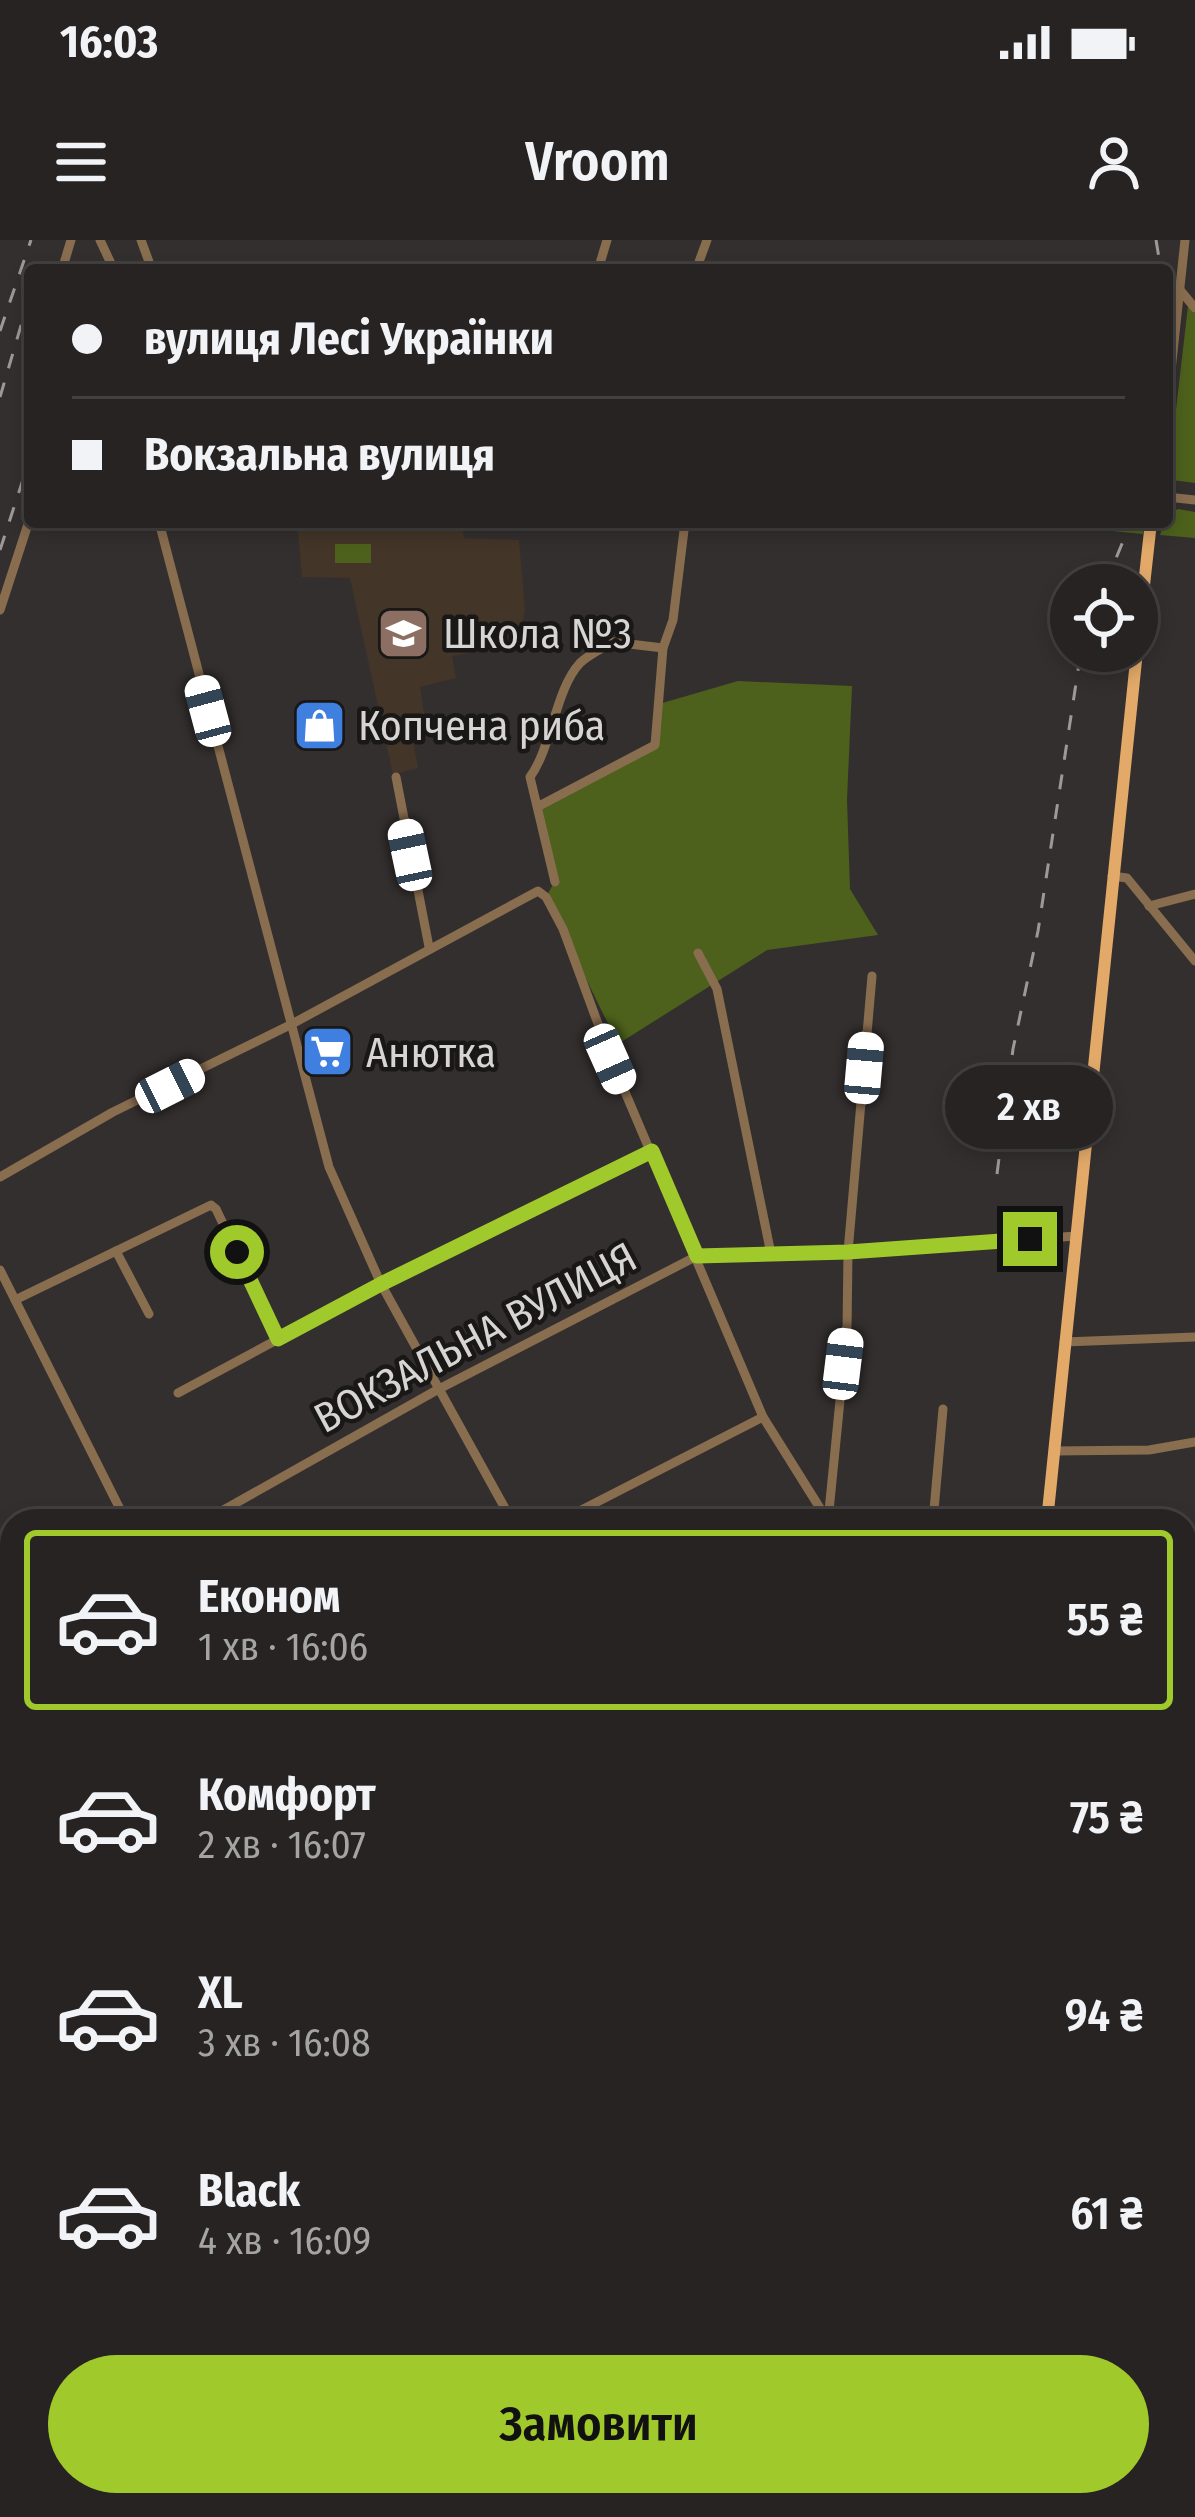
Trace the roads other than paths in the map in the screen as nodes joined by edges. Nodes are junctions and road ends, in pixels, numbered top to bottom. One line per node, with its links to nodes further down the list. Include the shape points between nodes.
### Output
1 (1185, 240): 2 (street)
2 (1180, 290): 3 (street); 4 (street)
3 (1195, 308)
4 (1173, 354)
5 (27, 528): 10 (street)
6 (161, 528): 23 (street)
7 (684, 528): 11 (street)
8 (1150, 528): 9 (main road)
9 (1146, 564)
10 (0, 610)
11 (663, 649): 14 (street, via 655,745); 14 (street, via 613,642 580,664 530,777)
12 (1135, 672): 15 (main road)
13 (395, 777): 19 (street)
14 (539, 806): 16 (street)
15 (1112, 876): 18 (street, via 1127,878); 26 (main road)
16 (555, 882)
17 (1195, 894): 18 (street)
18 (1150, 906): 21 (street)
19 (429, 947): 23 (street); 24 (street, via 538,891 546,897)
20 (698, 953): 29 (street, via 721,1005)
21 (1195, 962)
22 (872, 976): 28 (street)
23 (290, 1025): 25 (street); 32 (street, via 329,1168)
24 (652, 1151): 30 (street); 32 (street)
25 (0, 1177)
26 (1076, 1236): 28 (street, ВОКЗАЛЬНА ВУЛИЦЯ); 37 (main road)
27 (116, 1251): 33 (street); 34 (street); 36 (street, via 211,1205)
28 (848, 1252): 29 (street, ВОКЗАЛЬНА ВУЛИЦЯ); 49 (street)
29 (771, 1254): 30 (street, ВОКЗАЛЬНА ВУЛИЦЯ)
30 (697, 1256): 38 (street, ВОКЗАЛЬНА ВУЛИЦЯ); 41 (street)
31 (0, 1270): 33 (street)
32 (381, 1284): 36 (street); 38 (street)
33 (15, 1300): 44 (street)
34 (149, 1314)
35 (1195, 1337): 37 (street)
36 (278, 1339): 39 (street)
37 (1064, 1342): 43 (main road)
38 (437, 1390): 45 (street, ВОКЗАЛЬНА ВУЛИЦЯ); 46 (street)
39 (178, 1393)
40 (943, 1408): 50 (street)
41 (764, 1417): 47 (street); 48 (street)
42 (1195, 1442): 43 (street)
43 (1054, 1451): 51 (main road)
44 (121, 1509)
45 (225, 1509)
46 (505, 1509)
47 (584, 1509)
48 (821, 1509)
49 (829, 1509)
50 (934, 1509)
51 (1049, 1509)

